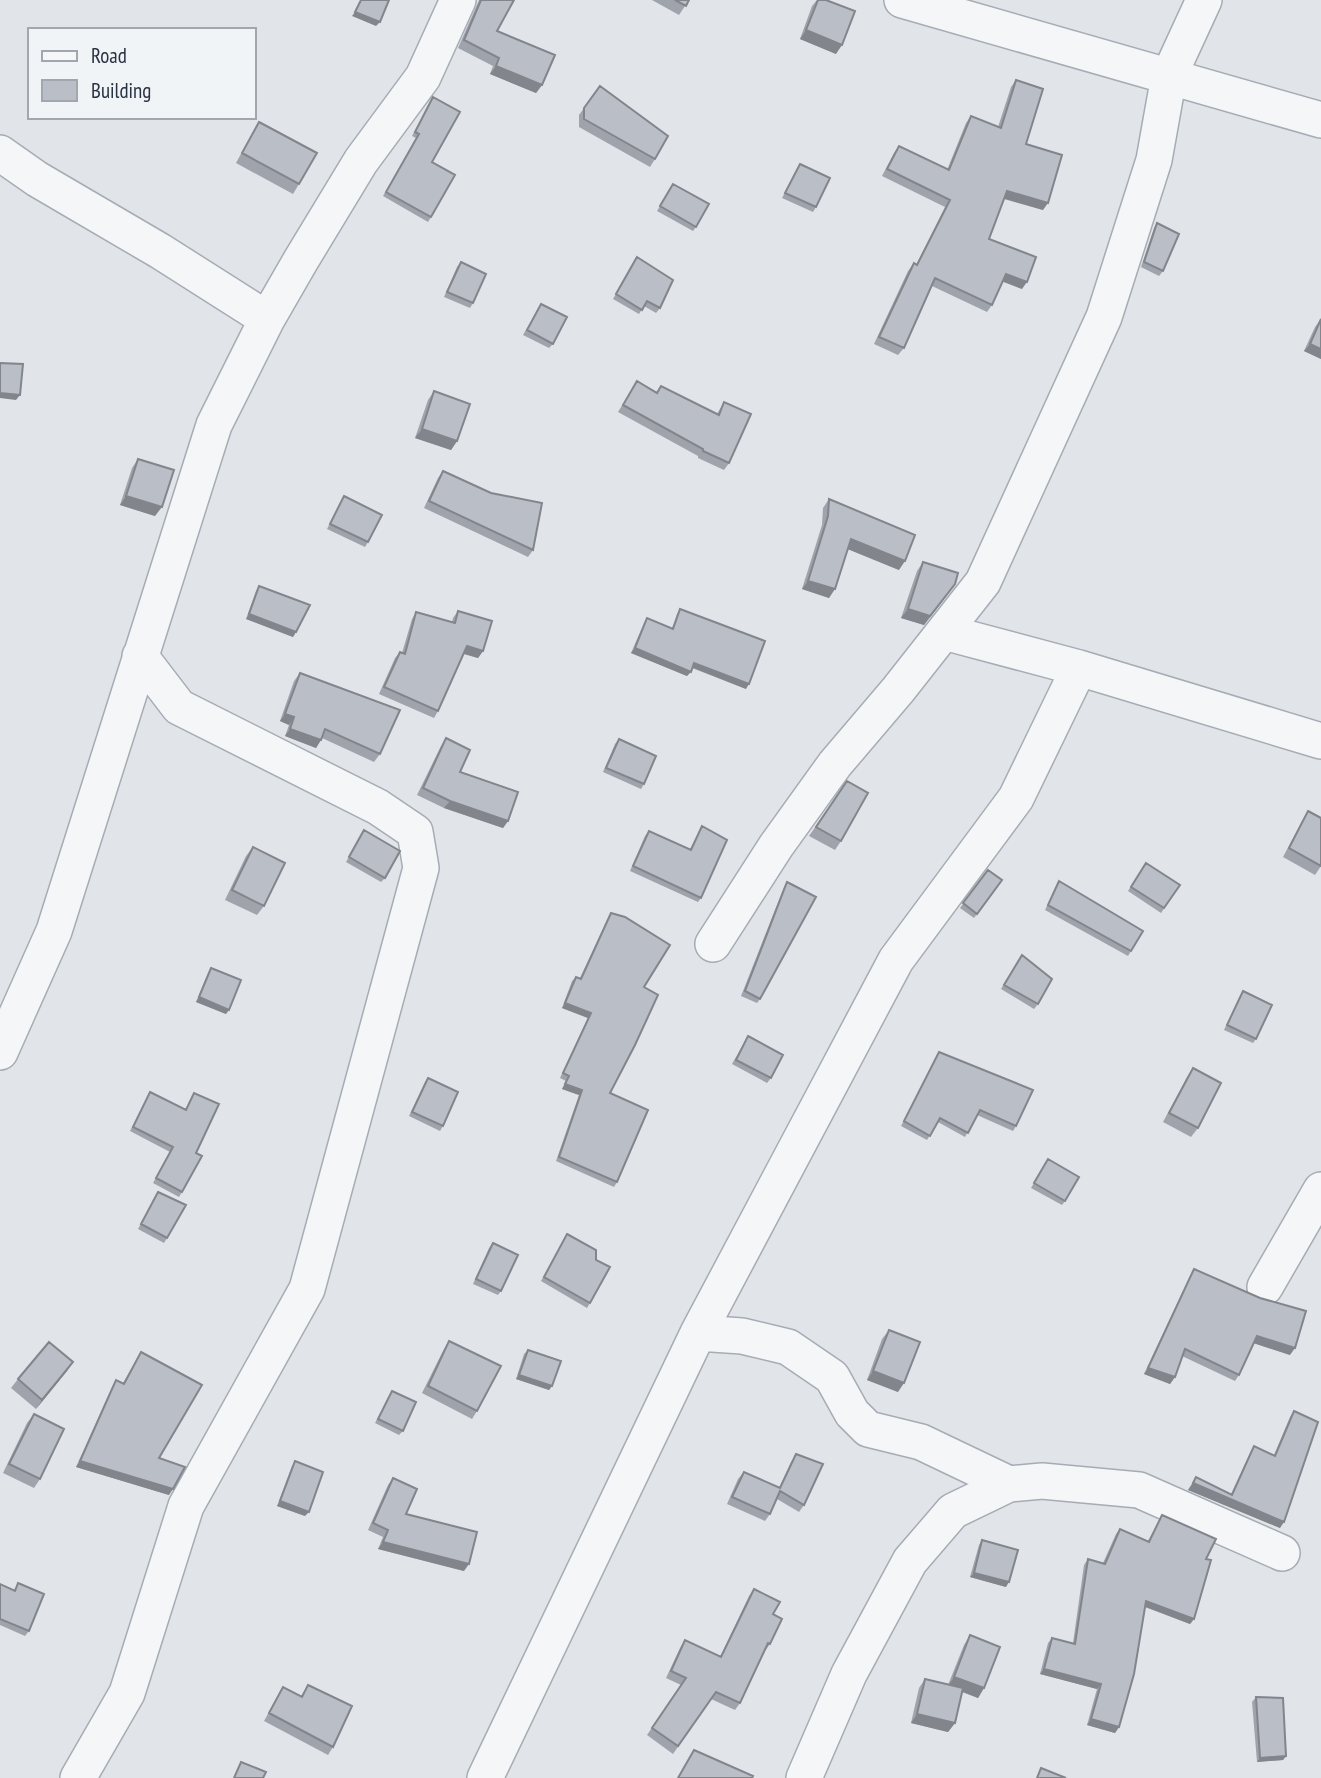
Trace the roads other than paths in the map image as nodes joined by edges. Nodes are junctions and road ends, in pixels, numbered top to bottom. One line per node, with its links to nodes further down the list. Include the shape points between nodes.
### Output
1 (458, 0): 7 (street, via 424,77 361,161)
2 (1203, 0): 4 (street)
3 (909, 1): 4 (street)
4 (1169, 76): 5 (street); 8 (street, via 1154,160 1104,317 983,582)
5 (1321, 120)
6 (0, 153): 7 (street)
7 (267, 319): 9 (street, via 214,425)
8 (944, 632): 10 (street); 12 (street, via 835,764)
9 (140, 656): 13 (street, via 54,931); 19 (street, via 179,707 378,807 415,832 421,868 307,1289 186,1506 127,1693)
10 (1079, 668): 11 (street); 16 (street, via 1016,798 897,960)
11 (1321, 741)
12 (713, 944)
13 (0, 1052)
14 (1321, 1190): 15 (street)
15 (1265, 1287)
16 (698, 1333): 17 (street, via 742,1336 788,1347 832,1377 852,1413 868,1429 921,1442); 20 (street)
17 (1009, 1484): 18 (street, via 1042,1481 1139,1490); 21 (street, via 953,1511 910,1561 849,1674)
18 (1282, 1553)
19 (78, 1778)
20 (485, 1778)
21 (804, 1778)

